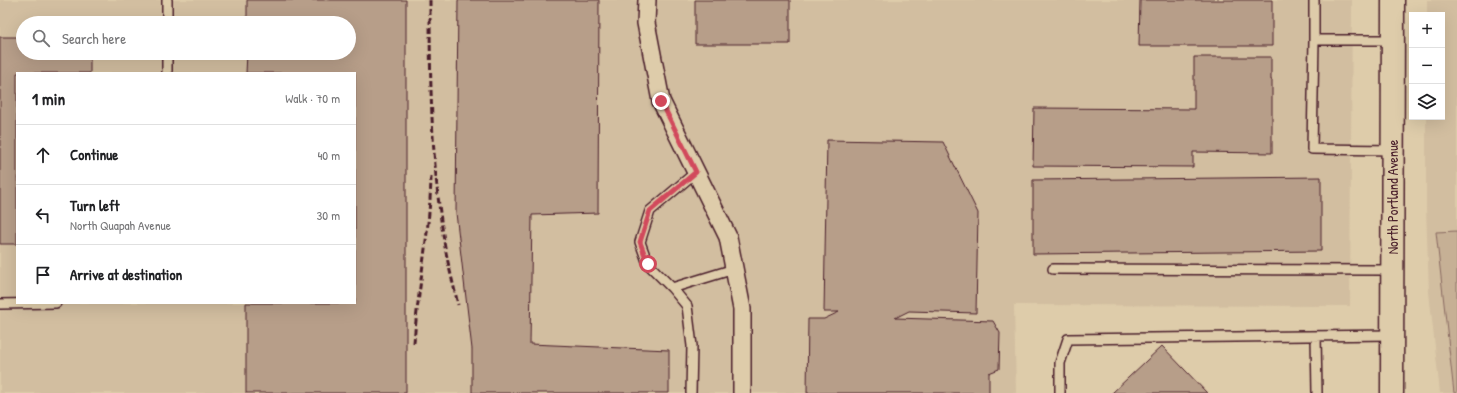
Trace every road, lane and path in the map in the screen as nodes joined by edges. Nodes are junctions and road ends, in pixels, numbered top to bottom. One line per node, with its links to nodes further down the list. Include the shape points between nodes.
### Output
1 (167, 0): 5 (lane)
2 (647, 0): 11 (street, via 646,23 661,101)
3 (1314, 0): 6 (lane)
4 (1393, 0): 7 (main road, North Portland Avenue)
5 (167, 16)
6 (1314, 40): 7 (lane); 10 (lane, via 1312,149)
7 (1393, 40): 10 (main road, North Portland Avenue)
8 (167, 60): 9 (lane)
9 (167, 72)
10 (1393, 150): 14 (main road, North Portland Avenue)
11 (696, 172): 12 (street, via 728,238); 15 (lane, via 650,211 640,242 648,264)
12 (734, 269): 15 (lane); 21 (street, via 742,309)
13 (1053, 269): 14 (lane)
14 (1392, 270): 18 (main road, North Portland Avenue)
15 (672, 288): 20 (lane, via 687,306 692,346)
16 (0, 304): 17 (lane)
17 (16, 304)
18 (1392, 335): 19 (lane); 24 (main road, North Portland Avenue)
19 (1316, 336): 22 (lane, via 1068,339 1060,363); 23 (lane)
20 (691, 393)
21 (742, 393)
22 (1060, 393)
23 (1317, 393)
24 (1392, 393)

